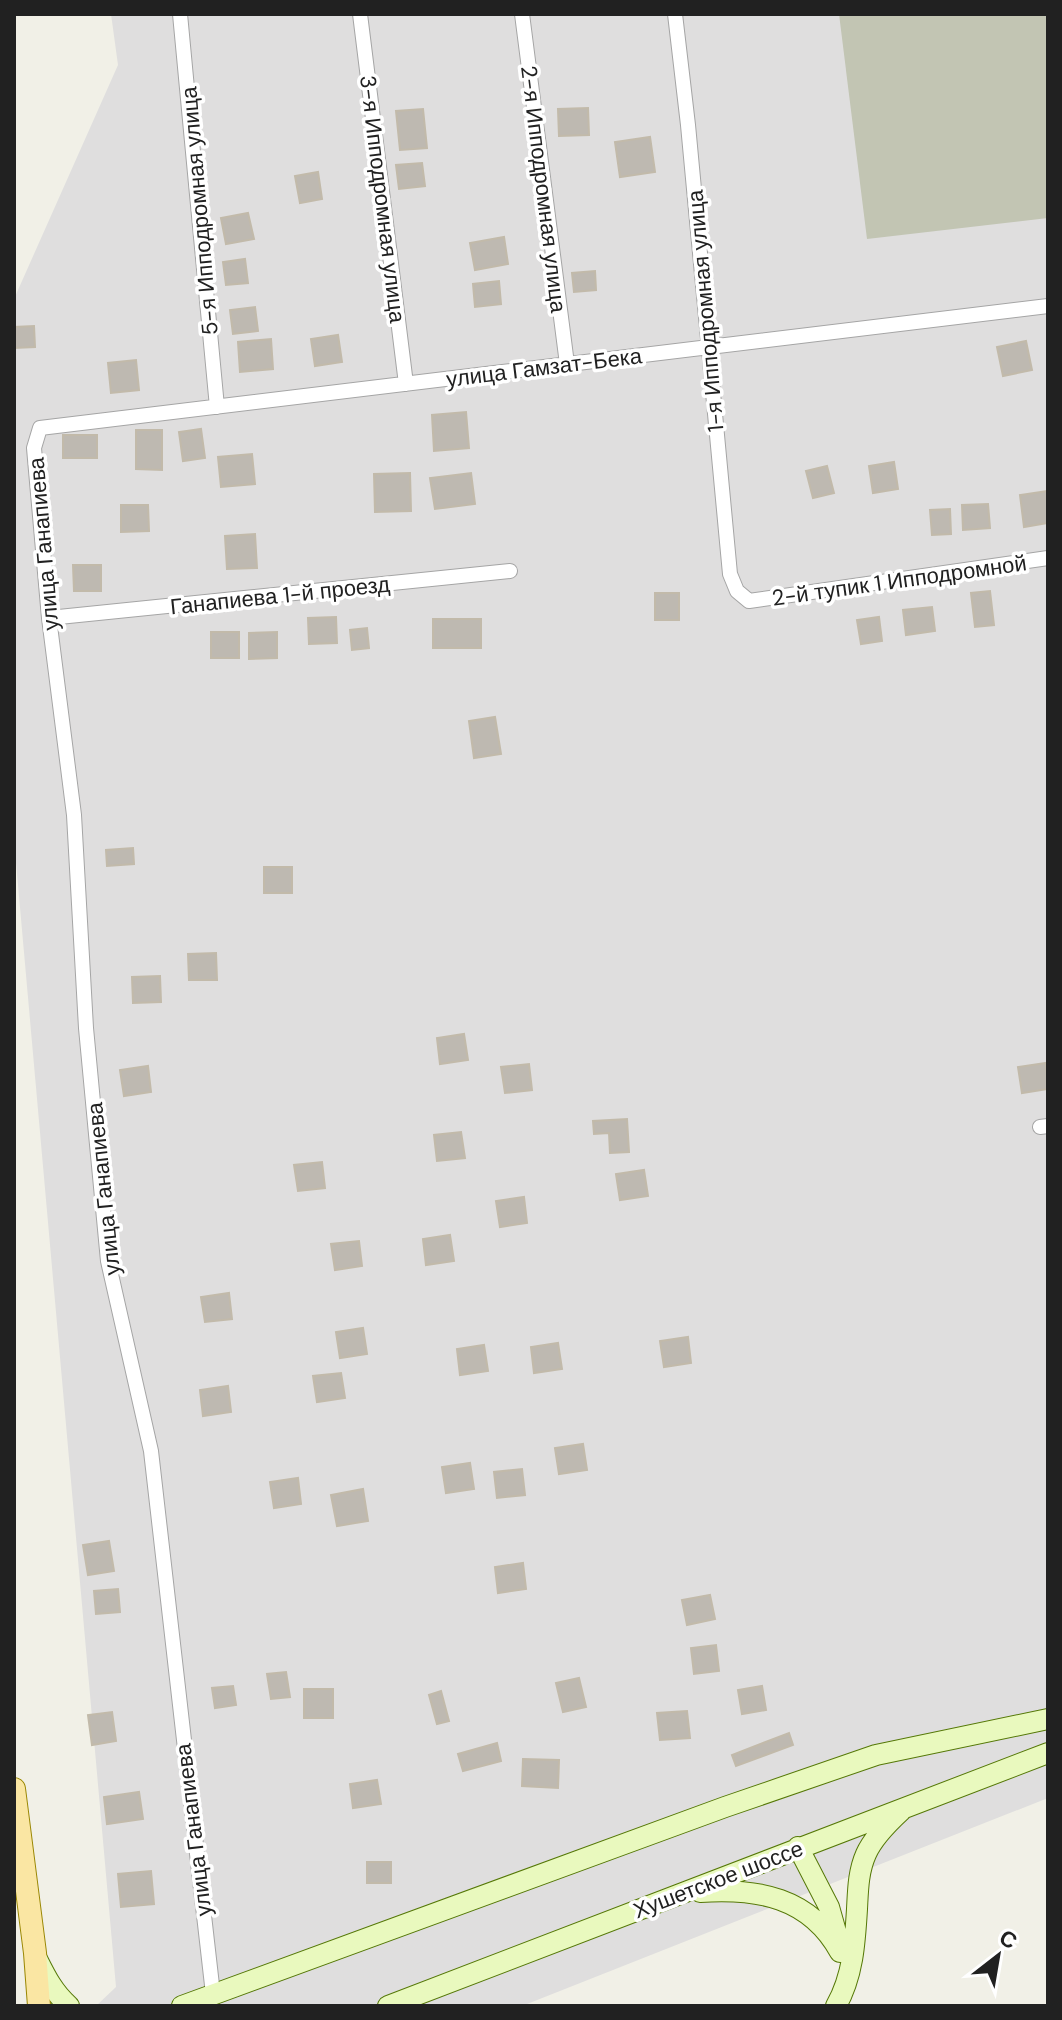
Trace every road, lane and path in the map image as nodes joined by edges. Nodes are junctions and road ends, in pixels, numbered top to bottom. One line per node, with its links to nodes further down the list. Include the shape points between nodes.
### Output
1 (180, 14): 9 (street, 5-я Ипподромная улица)
2 (360, 14): 8 (street, 3-я Ипподромная улица)
3 (522, 14): 7 (street, 2-я Ипподромная улица)
4 (675, 14): 6 (street, 1-я Ипподромная улица)
5 (1048, 306): 6 (street, улица Гамзат-Бека)
6 (709, 347): 7 (street, улица Гамзат-Бека); 13 (street, 1-я Ипподромная улица, via 730,574 737,591)
7 (567, 364): 8 (street, улица Гамзат-Бека)
8 (406, 384): 9 (street, улица Гамзат-Бека)
9 (217, 407): 10 (street, улица Гамзат-Бека)
10 (40, 428): 14 (street, улица Ганапиева, via 34,448)
11 (1048, 558): 13 (street, 2-й тупик 1 Ипподромной)
12 (510, 571): 14 (street, Ганапиева 1-й проезд)
13 (749, 601)
14 (49, 618): 23 (street, улица Ганапиева, via 74,815 86,1028 108,1261 151,1451)
15 (1048, 1719): 23 (main road, via 876,1755)
16 (1048, 1753): 18 (main road, Хушетское шоссе)
17 (14, 1789): 22 (main road)
18 (909, 1805): 19 (main road, Хушетское шоссе); 28 (main road, via 866,1854 858,1883 851,1967)
19 (798, 1847): 20 (main road, Хушетское шоссе); 21 (main road, via 829,1907)
20 (680, 1894): 21 (main road, via 740,1891 786,1902 818,1922); 27 (main road, Хушетское шоссе)
21 (840, 1952): 28 (main road)
22 (35, 1953): 24 (main road); 25 (main road, via 52,1987)
23 (213, 1994): 26 (main road)
24 (39, 2006)
25 (69, 2006)
26 (182, 2006)
27 (388, 2006)
28 (836, 2006)

